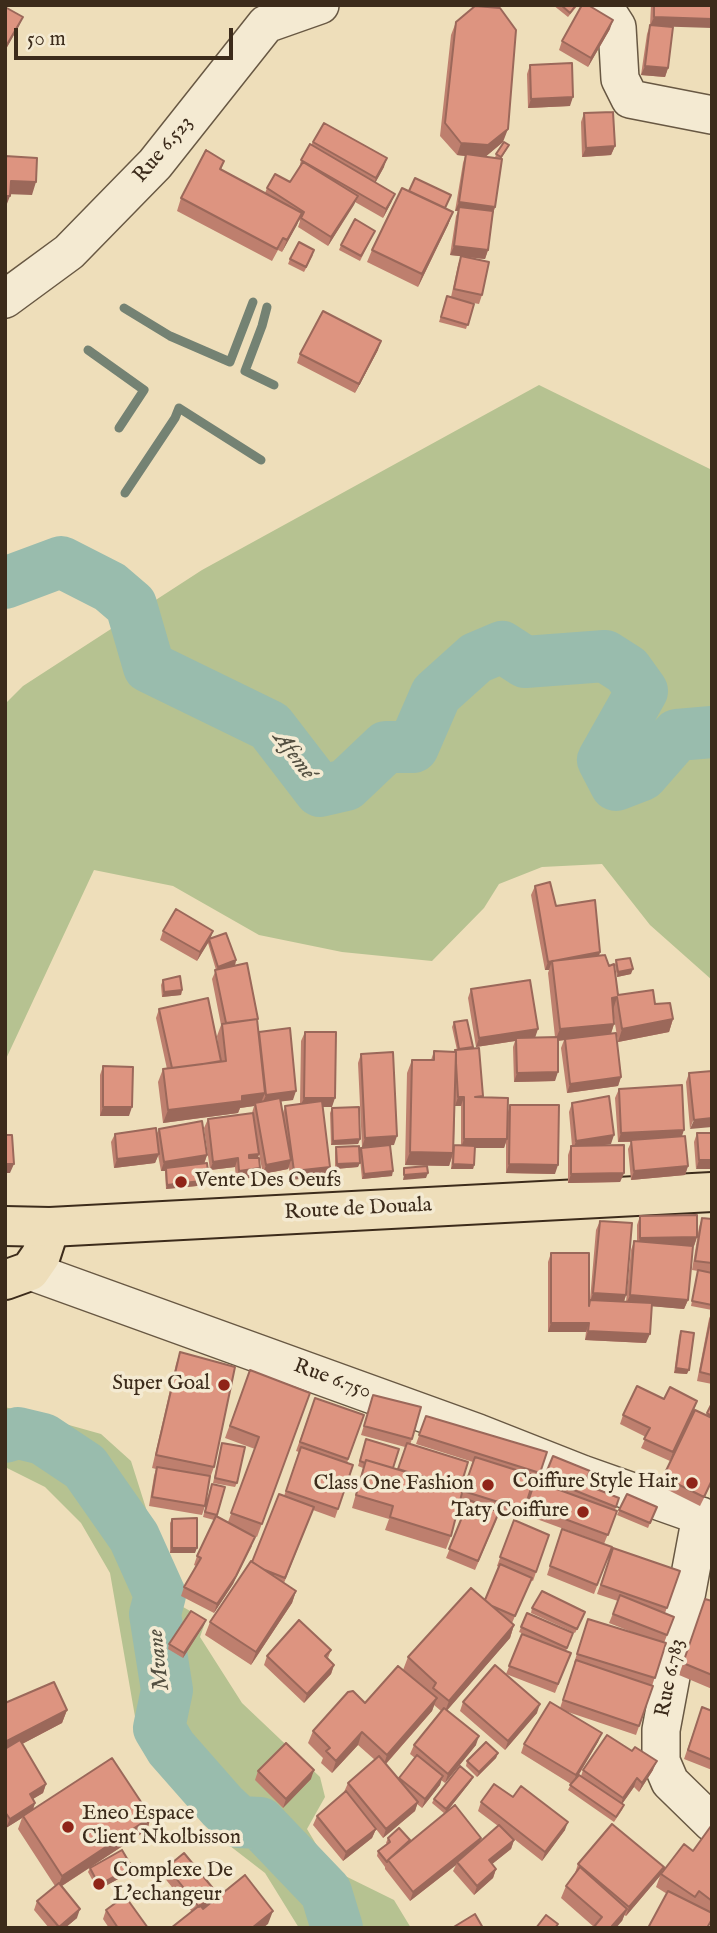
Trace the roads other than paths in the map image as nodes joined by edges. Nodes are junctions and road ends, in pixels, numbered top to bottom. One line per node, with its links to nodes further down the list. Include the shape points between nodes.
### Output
1 (320, 5): 3 (street, Rue 6.523)
2 (603, 5): 4 (street, via 617,27 620,79 630,99)
3 (260, 14): 5 (street, Rue 6.523, via 155,164 69,251)
4 (712, 115)
5 (5, 299)
6 (712, 1192): 8 (main road, Route de Douala)
7 (5, 1226): 8 (main road, Route de Douala)
8 (50, 1227): 9 (main road, Rue 6.750, via 41,1255)
9 (18, 1276): 10 (street, Rue 6.750, via 466,1428)
10 (707, 1518): 11 (street, Rue 6.783, via 661,1730 662,1760 670,1782)
11 (712, 1823)

